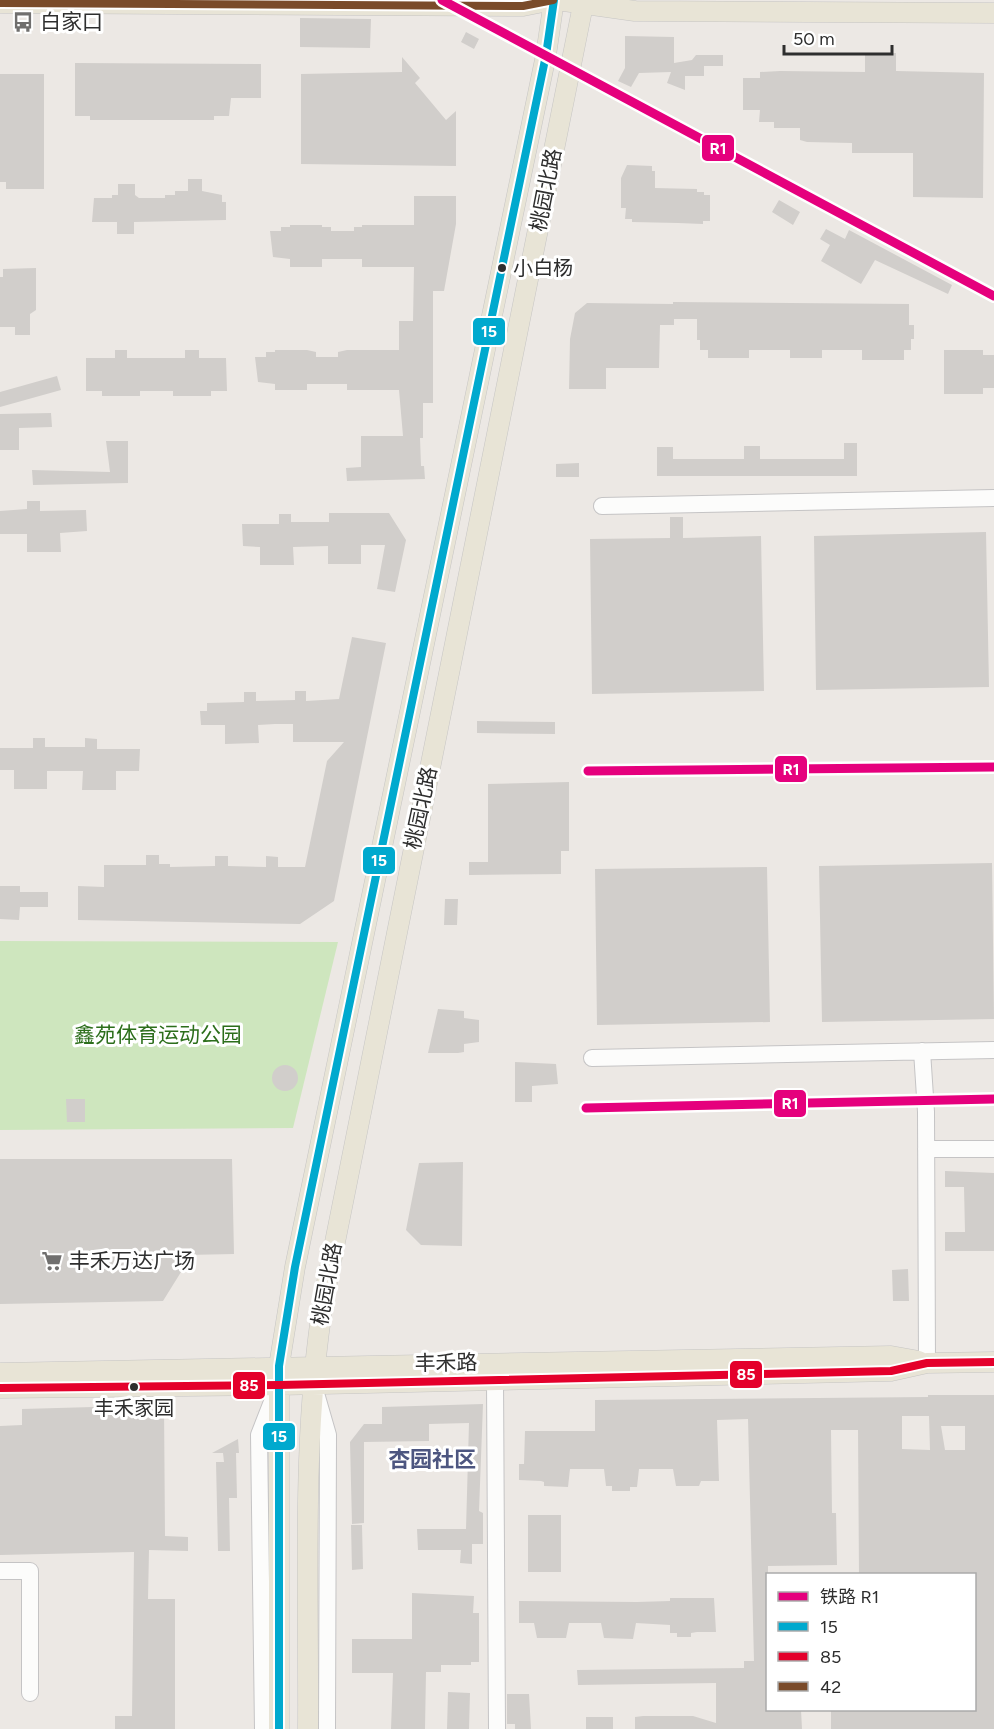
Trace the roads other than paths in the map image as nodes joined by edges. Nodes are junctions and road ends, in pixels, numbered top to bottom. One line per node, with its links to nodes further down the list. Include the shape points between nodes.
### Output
1 (555, 0): 2 (main road); 3 (main road, via 523,6); 16 (main road, 桃园北路, via 294,1267)
2 (583, 2): 4 (main road, via 635,10); 15 (main road, 桃园北路, via 324,1297)
3 (0, 3)
4 (994, 13)
5 (994, 498): 6 (street)
6 (602, 506)
7 (994, 1050): 8 (street)
8 (922, 1051): 9 (street); 10 (street)
9 (592, 1058)
10 (926, 1149): 11 (street); 13 (street)
11 (994, 1149)
12 (994, 1362): 13 (main road, 丰禾路)
13 (927, 1363): 15 (main road, 丰禾路, via 891,1356); 17 (main road, 丰禾路, via 891,1371)
14 (0, 1373): 16 (main road, 丰禾路)
15 (313, 1375): 16 (main road, 丰禾路); 17 (main road, 丰禾路); 21 (main road, 桃园北路); 23 (street, via 328,1435)
16 (279, 1376): 18 (main road, 丰禾路); 22 (main road, 桃园北路)
17 (495, 1380): 24 (street)
18 (0, 1388)
19 (0, 1571): 20 (street, via 30,1571)
20 (30, 1693)
21 (308, 1725)
22 (274, 1726)
23 (327, 1729)
24 (497, 1729)

